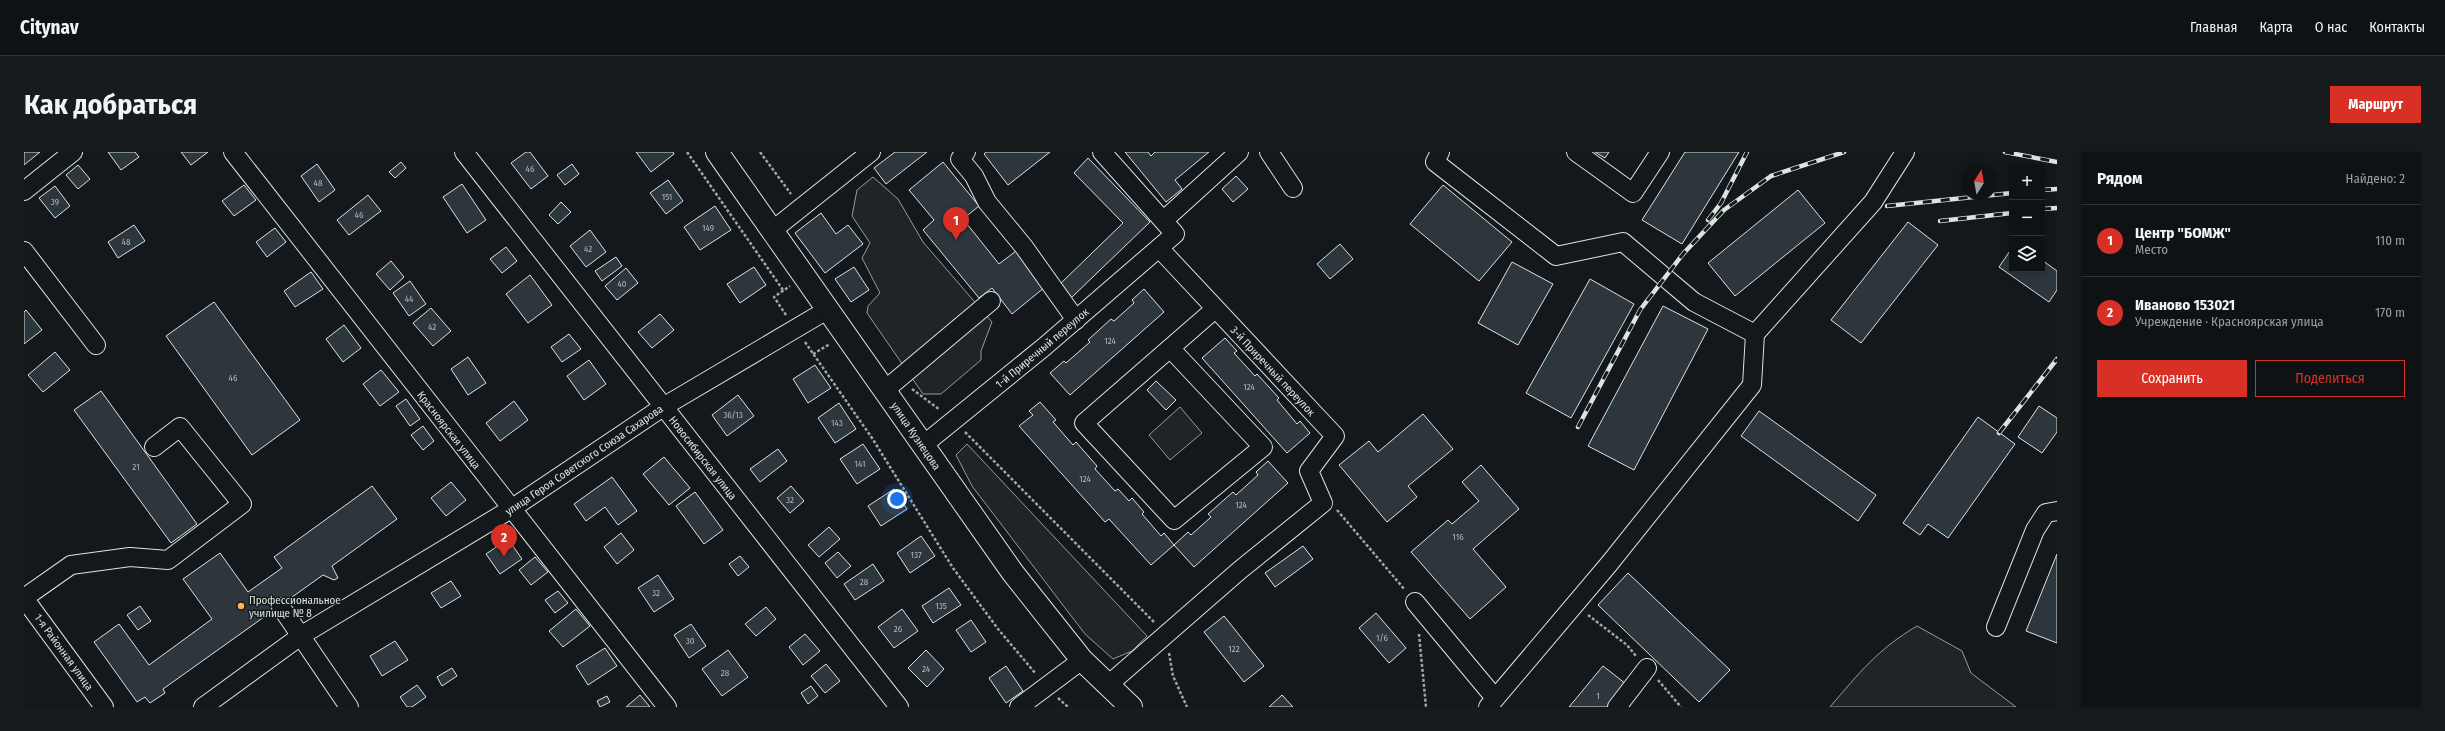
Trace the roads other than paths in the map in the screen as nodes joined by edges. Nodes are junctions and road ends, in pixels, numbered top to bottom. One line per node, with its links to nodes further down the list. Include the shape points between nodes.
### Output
1 (73, 152): 15 (street)
2 (233, 152): 31 (street, Красноярская улица)
3 (464, 152): 28 (street, Новосибирская улица)
4 (717, 152): 17 (main road, улица Кузнецова)
5 (871, 152): 17 (street)
6 (966, 152): 23 (street, via 960,159 974,176 987,202 1024,247)
7 (1102, 152): 16 (street)
8 (1240, 152): 16 (street)
9 (1269, 152): 14 (street)
10 (1440, 152): 24 (street, via 1435,162 1556,256 1623,242 1694,302)
11 (1576, 152): 12 (street, via 1633,193)
12 (1660, 152)
13 (1905, 152): 24 (street, via 1873,202)
14 (1293, 188)
15 (24, 191)
16 (1164, 220): 18 (street, 1-й Приречный переулок, via 1175,234)
17 (773, 230): 22 (main road, улица Кузнецова)
18 (1159, 248): 21 (street, 3-й Приречный переулок); 23 (street, 1-й Приречный переулок)
19 (24, 251): 25 (street)
20 (991, 301): 27 (street)
21 (1215, 309): 26 (street); 40 (street, 3-й Приречный переулок, via 1335,436 1309,471 1323,503 1165,633)
22 (827, 310): 27 (main road, улица Кузнецова); 28 (street, улица Героя Советского Союза Сахарова)
23 (1076, 320): 29 (street, 1-й Приречный переулок)
24 (1755, 334): 41 (street, via 1752,384)
25 (96, 345)
26 (1170, 348): 26 (street, via 1084,424 1174,520 1263,447)
27 (885, 390): 29 (main road, улица Кузнецова)
28 (663, 407): 31 (street, улица Героя Советского Союза Сахарова); 46 (street, Новосибирская улица)
29 (922, 446): 38 (main road, улица Кузнецова, via 1013,573)
30 (154, 447): 33 (street, via 180,427 242,504 168,560 130,557 71,565)
31 (510, 509): 37 (street, улица Героя Советского Союза Сахарова); 45 (street, Красноярская улица)
32 (2057, 511): 36 (street, via 2046,513 2035,530)
33 (24, 598): 42 (street, 1-я Районная улица)
34 (1415, 602): 41 (street)
35 (281, 607): 37 (street)
36 (1996, 627)
37 (302, 635): 43 (street, улица Героя Советского Союза Сахарова); 44 (street)
38 (1082, 660): 40 (main road, улица Кузнецова); 47 (street)
39 (1647, 668): 49 (street)
40 (1108, 685): 48 (main road, улица Кузнецова)
41 (1492, 704)
42 (104, 707)
43 (203, 707)
44 (349, 707)
45 (667, 707)
46 (899, 707)
47 (1019, 707)
48 (1131, 707)
49 (1617, 707)

